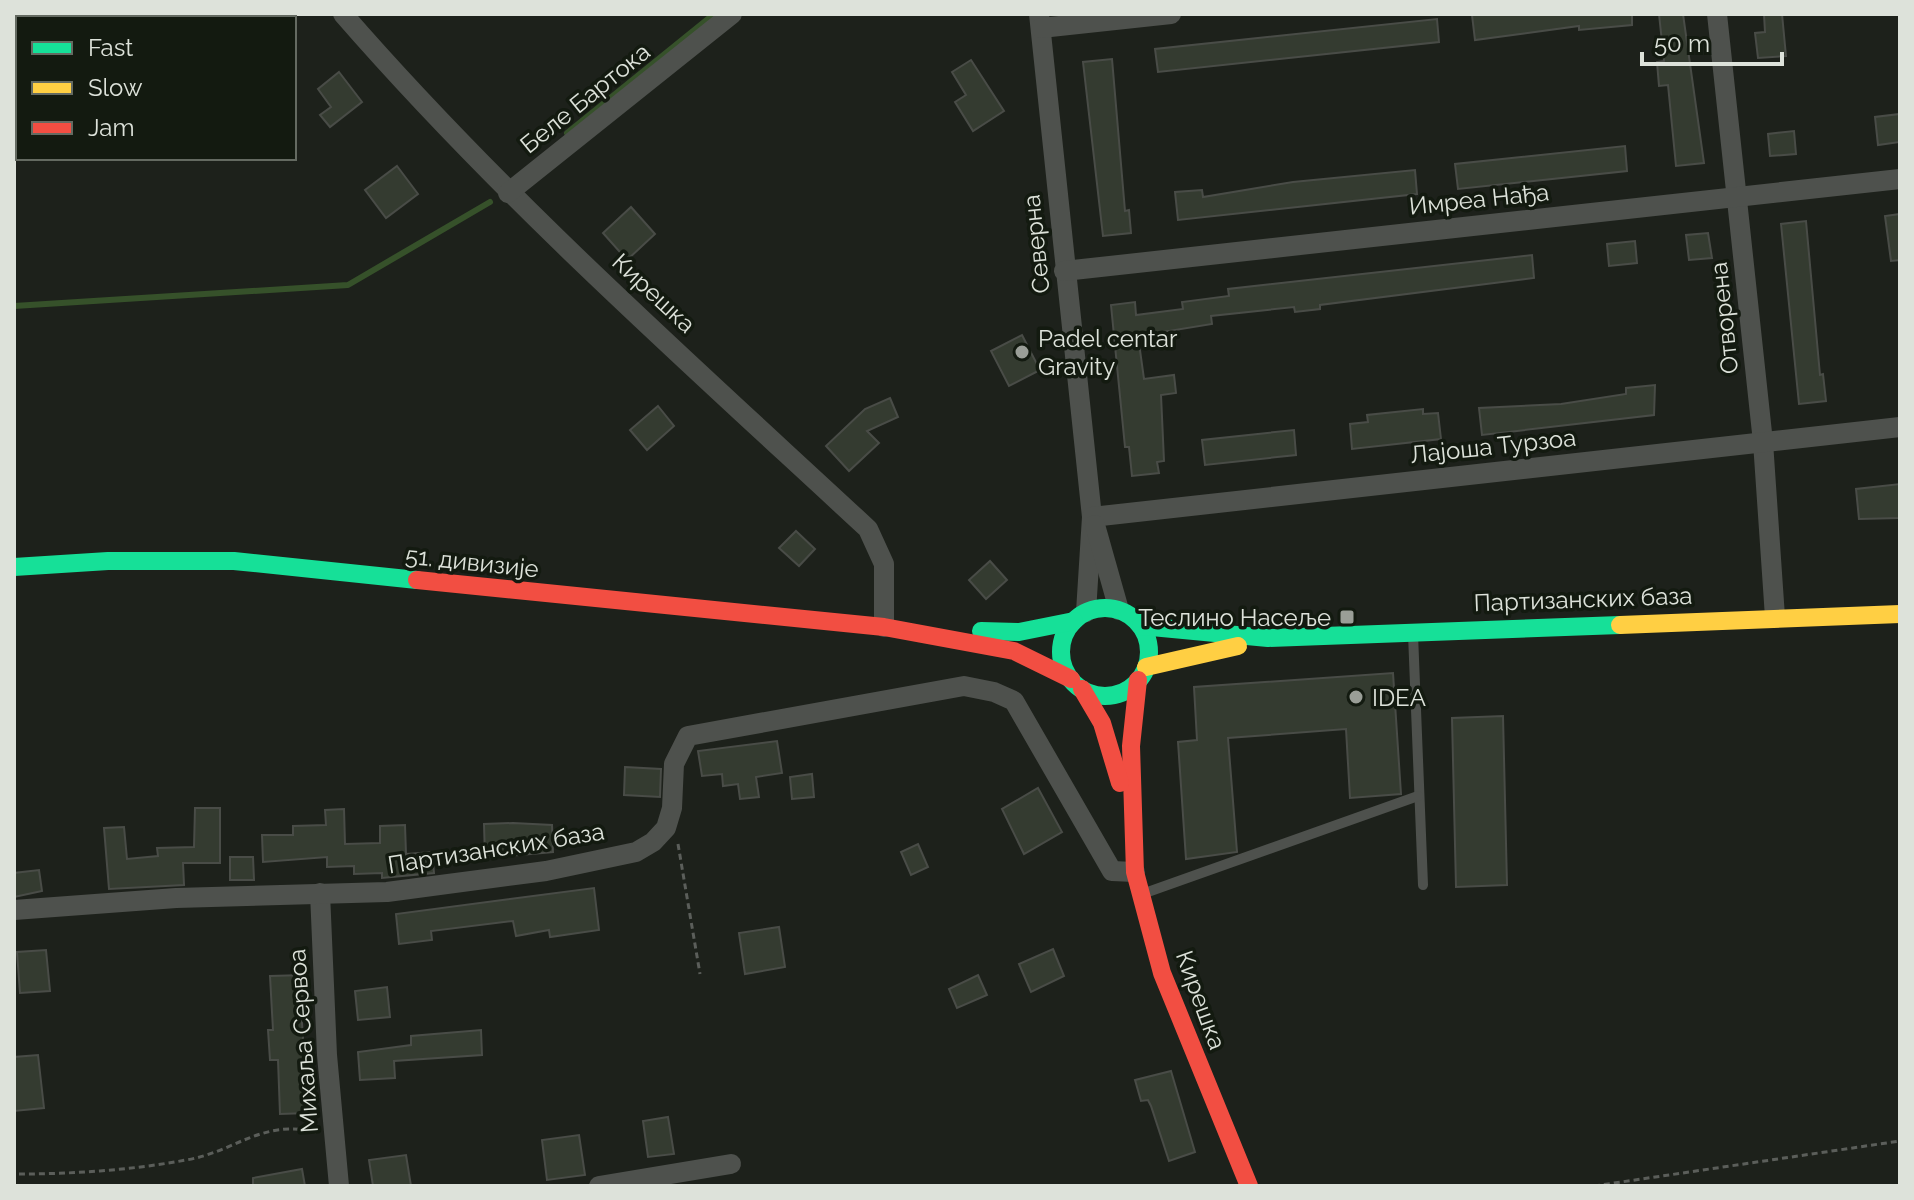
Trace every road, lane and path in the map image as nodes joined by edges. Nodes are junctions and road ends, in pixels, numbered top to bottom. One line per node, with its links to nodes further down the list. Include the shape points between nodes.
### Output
1 (343, 14): 7 (street, Кирешка)
2 (732, 14): 7 (street, Беле Бартока)
3 (1171, 14): 5 (street)
4 (1717, 14): 8 (street, Отворена)
5 (1040, 21): 9 (street, Северна)
6 (1900, 179): 8 (street, Имреа Нађа)
7 (508, 193): 19 (street, Кирешка, via 868,529 884,564)
8 (1738, 197): 9 (street, Имреа Нађа); 11 (street, Отворена)
9 (1064, 271): 12 (street, Северна)
10 (1900, 427): 11 (street, Лајоша Турзоа)
11 (1763, 442): 12 (street, Лајоша Турзоа); 17 (street, Отворена)
12 (1092, 517): 14 (street, Северна); 16 (street, Северна)
13 (14, 567): 19 (street, 51. дивизије, via 234,561)
14 (1119, 610): 16 (street, via 1102,608); 18 (street)
15 (1900, 614): 17 (street, Партизанских база)
16 (1080, 617): 20 (street, 51. дивизије, via 1019,632); 24 (street, via 1062,649 1063,665)
17 (1775, 617): 21 (street, Партизанских база)
18 (1141, 626): 22 (street, Партизанских база); 23 (street, via 1148,642)
19 (884, 627): 20 (street, 51. дивизије)
20 (923, 632): 24 (street, 51. дивизије, via 1014,651)
21 (1413, 632): 22 (street, Партизанских база); 25 (lane)
22 (1268, 638): 23 (street, Партизанских база)
23 (1142, 674): 24 (street, via 1112,695); 26 (street, Кирешка, via 1132,716)
24 (1076, 684): 26 (street, Кирешка, via 1102,723)
25 (1418, 796): 29 (lane); 31 (lane)
26 (1132, 824): 28 (street, Кирешка)
27 (666, 828): 28 (street, via 674,764 688,736 964,686 1014,701 1112,871); 30 (street, Партизанских база, via 636,852 546,871 450,886); 33 (path, via 679,847)
28 (1135, 872): 31 (street, Кирешка)
29 (1423, 885)
30 (320, 893): 32 (street, Партизанских база); 34 (street, Михаља Сервоа)
31 (1141, 894): 40 (street, Кирешка, via 1162,973)
32 (14, 910)
33 (700, 974)
34 (335, 1138): 37 (path, via 296,1129 262,1131 189,1160); 38 (street, Михаља Сервоа)
35 (1900, 1141): 41 (path)
36 (731, 1164): 39 (street)
37 (19, 1174)
38 (339, 1186)
39 (599, 1186)
40 (1249, 1186)
41 (1594, 1186)

